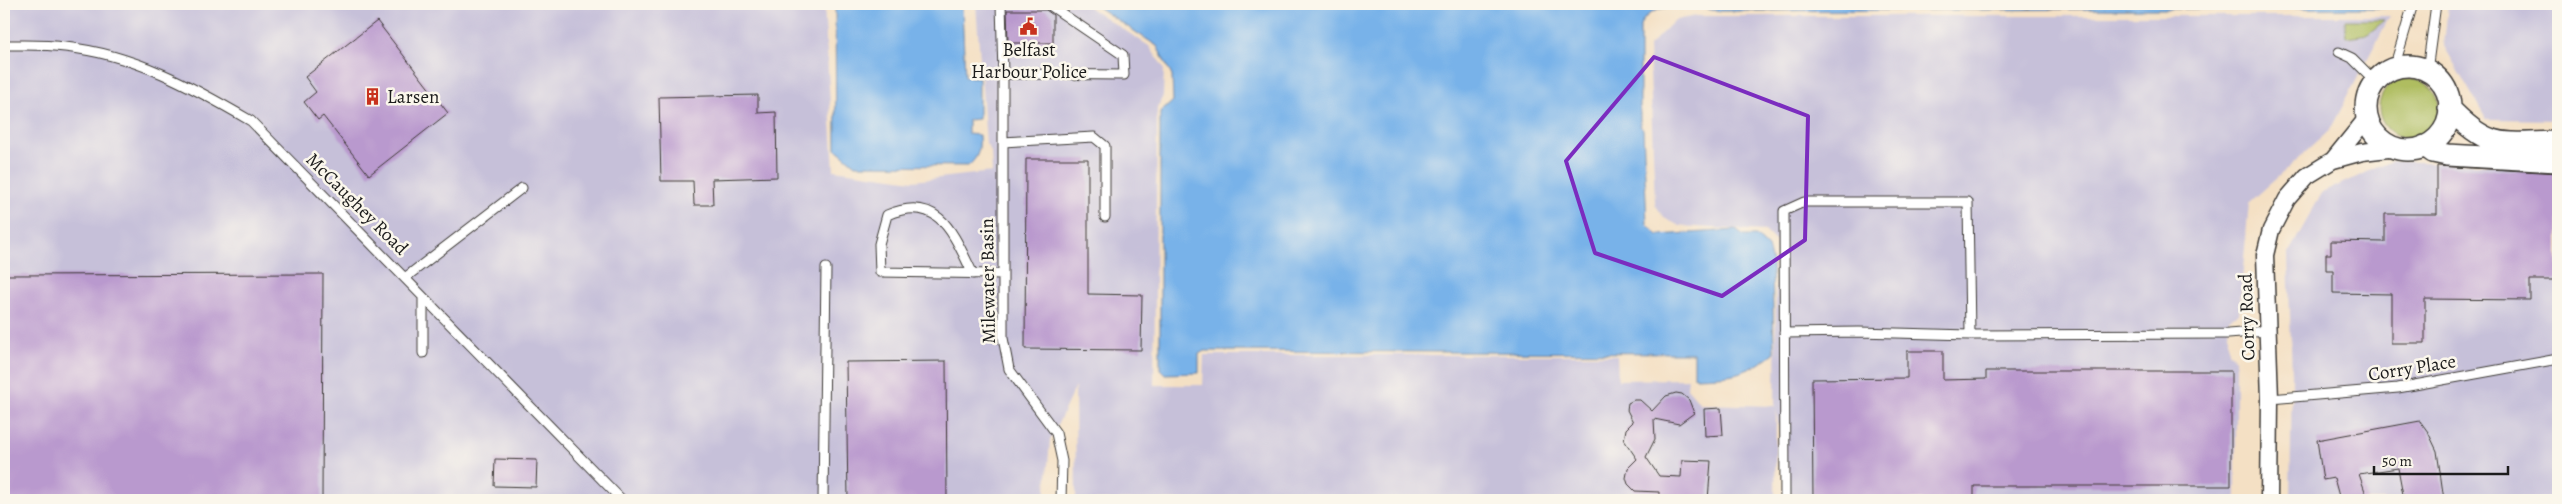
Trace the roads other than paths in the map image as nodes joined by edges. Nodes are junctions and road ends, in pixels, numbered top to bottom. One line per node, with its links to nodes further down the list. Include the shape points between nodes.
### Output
1 (1000, 4): 9 (lane, Milewater Basin)
2 (1048, 4): 9 (lane, via 1123,55 1124,75)
3 (2413, 4): 7 (lane)
4 (2436, 4): 8 (lane)
5 (4, 45): 24 (lane, McCaughey Road, via 65,47 130,60 189,85 251,122)
6 (2339, 52): 10 (lane, via 2352,58)
7 (2394, 68): 8 (street, via 2405,66); 10 (street)
8 (2427, 71): 11 (street, via 2444,86)
9 (1003, 74): 13 (lane, Milewater Basin)
10 (2375, 81): 12 (street, via 2367,99)
11 (2450, 108): 14 (street, via 2480,135 2499,144); 15 (street, via 2443,130)
12 (2367, 118): 16 (street, via 2384,142); 17 (street, Corry Road)
13 (1003, 142): 20 (lane, via 1094,137 1105,146); 23 (lane, Milewater Basin)
14 (2558, 142)
15 (2425, 146): 16 (street, via 2411,150); 18 (street, via 2433,152 2447,155)
16 (2397, 148): 17 (street, Corry Road, via 2362,152)
17 (2334, 160): 26 (street, Corry Road, via 2307,176 2296,187 2271,230 2266,255)
18 (2558, 161)
19 (522, 188): 24 (lane)
20 (1105, 217)
21 (826, 268): 33 (lane)
22 (974, 274): 22 (lane, via 880,272 878,244 887,215 898,210 936,214 953,232); 23 (lane)
23 (1003, 274): 34 (lane, Milewater Basin, via 1003,338 1009,369 1056,433 1062,461)
24 (406, 277): 25 (lane, McCaughey Road)
25 (424, 298): 29 (lane); 32 (lane, McCaughey Road)
26 (2268, 331): 28 (lane); 31 (street, Corry Road)
27 (1784, 334): 28 (lane); 28 (lane, via 1784,211 1804,202 1968,202); 35 (lane)
28 (1970, 335)
29 (423, 353)
30 (2558, 359): 31 (lane, Corry Place, via 2398,388)
31 (2270, 400): 36 (street, Corry Road)
32 (622, 500)
33 (823, 500)
34 (1061, 500)
35 (1785, 500)
36 (2269, 500)

